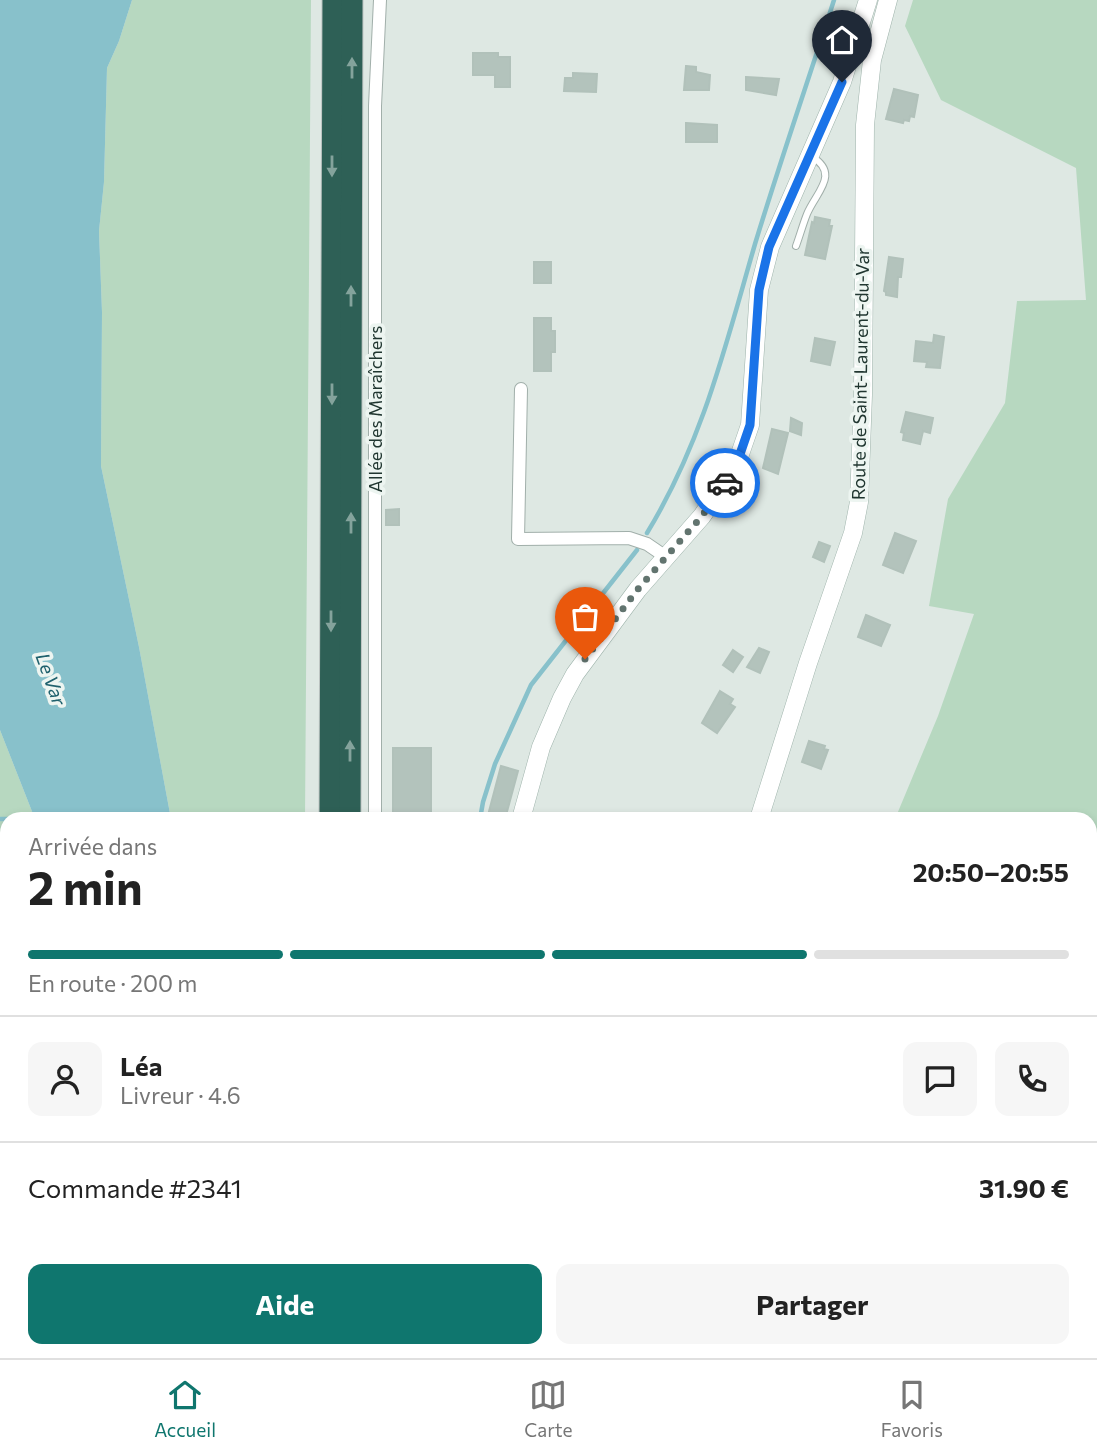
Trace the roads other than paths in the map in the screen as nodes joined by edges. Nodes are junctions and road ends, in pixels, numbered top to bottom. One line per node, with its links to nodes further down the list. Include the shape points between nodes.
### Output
1 (332, 0): 10 (highway, one-way to 10)
2 (352, 0): 11 (highway, one-way to 2)
3 (380, 0): 12 (street, Allée des Maraîchers, via 375,106)
4 (868, 0): 6 (main road, via 842,82)
5 (888, 0): 14 (main road, Route de Saint-Laurent-du-Var, via 872,60 865,125 859,502 853,533)
6 (810, 156): 7 (lane, via 826,175); 9 (main road, via 769,247 763,272 750,425 739,457 702,516)
7 (796, 246)
8 (521, 389): 9 (street, via 518,539 629,538)
9 (666, 557): 13 (main road, via 569,684 541,747)
10 (330, 812)
11 (349, 812)
12 (374, 812)
13 (523, 812)
14 (761, 812)

